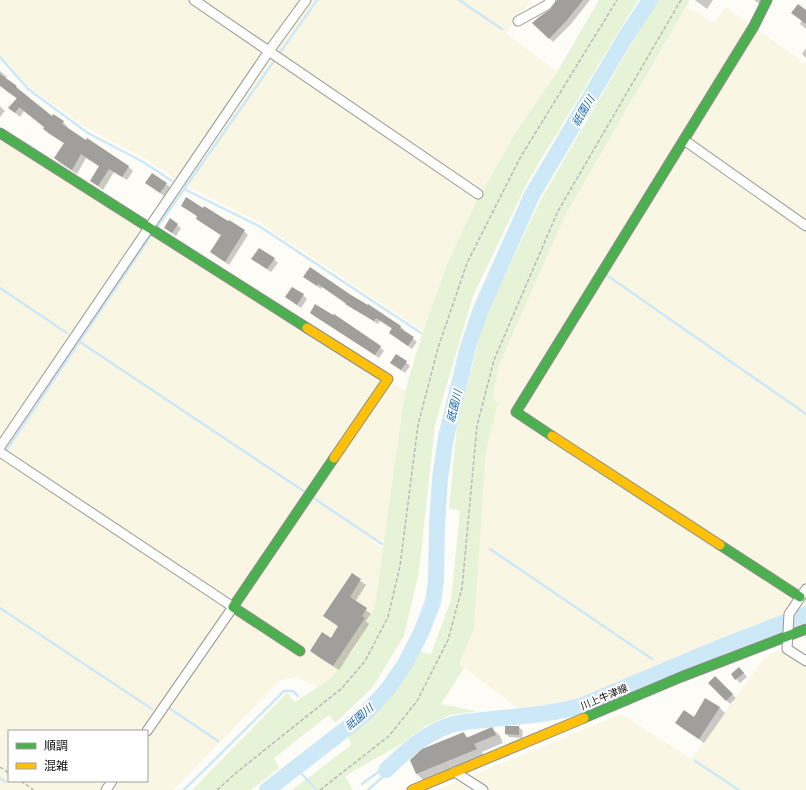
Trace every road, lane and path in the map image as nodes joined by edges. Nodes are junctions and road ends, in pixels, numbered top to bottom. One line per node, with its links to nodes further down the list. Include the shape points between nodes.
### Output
1 (194, 0): 8 (street)
2 (306, 0): 8 (street)
3 (551, 0): 7 (street, via 547,5)
4 (617, 0): 27 (path, via 520,158 467,263 438,348 418,425 400,566 388,617 365,661 342,688)
5 (681, 0): 28 (path, via 558,211 494,360 477,426 462,588 448,640 417,701 389,736)
6 (767, 0): 10 (street, via 754,26)
7 (518, 21)
8 (270, 51): 11 (street); 13 (street)
9 (0, 134): 13 (street)
10 (684, 140): 12 (street); 17 (street, via 516,412)
11 (478, 194)
12 (806, 226)
13 (148, 228): 14 (street); 18 (street, via 388,379)
14 (0, 447)
15 (4, 455): 18 (street)
16 (806, 589): 17 (street)
17 (800, 598): 20 (street, via 788,614)
18 (233, 607): 21 (street); 23 (street)
19 (806, 629): 20 (street, 川上牛津線)
20 (787, 636): 22 (street, via 787,649); 24 (street, 川上牛津線, via 681,677)
21 (300, 651)
22 (806, 661)
23 (148, 730)
24 (455, 772): 29 (street, 川上牛津線); 30 (street)
25 (22, 782): 26 (path)
26 (34, 790)
27 (217, 790)
28 (320, 790)
29 (412, 790)
30 (483, 790)

